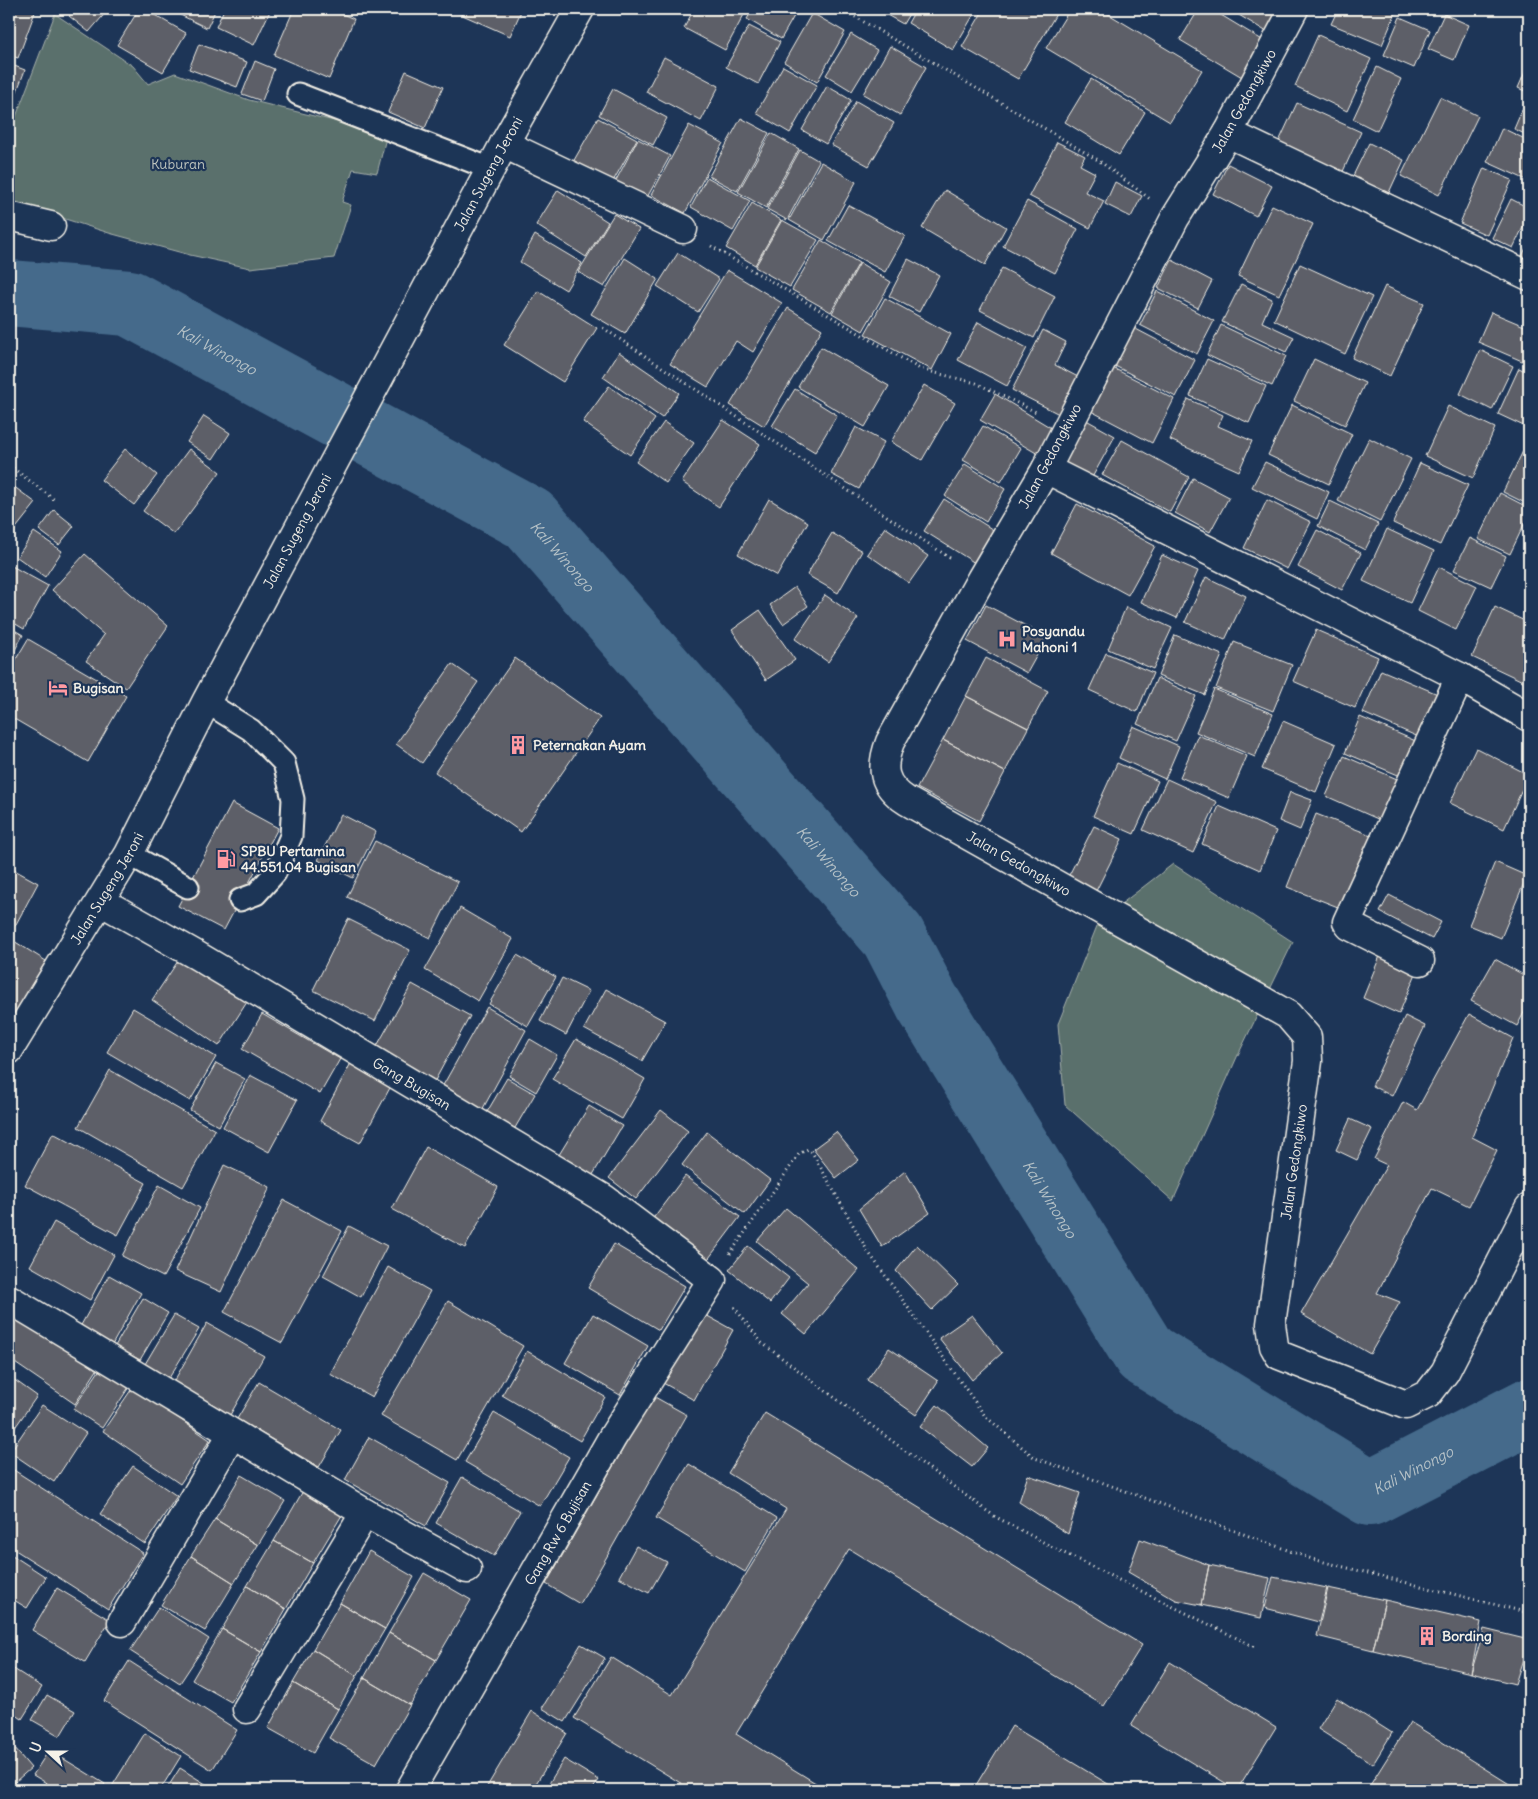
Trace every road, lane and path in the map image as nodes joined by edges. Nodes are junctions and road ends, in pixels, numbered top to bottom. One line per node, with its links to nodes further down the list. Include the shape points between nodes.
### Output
1 (580, 9): 6 (street, Jalan Sugeng Jeroni)
2 (842, 9): 9 (path, via 1098,160)
3 (1294, 9): 5 (street, Jalan Gedongkiwo)
4 (298, 94): 7 (lane)
5 (1228, 133): 9 (street, Jalan Gedongkiwo); 12 (street)
6 (504, 144): 7 (street, Jalan Sugeng Jeroni); 11 (street)
7 (491, 169): 20 (street, Jalan Sugeng Jeroni)
8 (9, 216): 10 (street)
9 (1175, 218): 14 (street, Jalan Gedongkiwo)
10 (51, 226)
11 (683, 229): 14 (path, via 920,369 976,383)
12 (1529, 276)
13 (603, 328): 18 (path)
14 (1066, 427): 16 (street, Jalan Gedongkiwo)
15 (9, 464): 17 (path)
16 (1046, 469): 18 (street, Jalan Gedongkiwo); 19 (street)
17 (56, 501)
18 (981, 578): 28 (street, Jalan Gedongkiwo, via 890,742 883,760 885,775 893,792 906,801 1288,1015 1307,1037 1308,1061 1271,1324 1274,1346 1279,1355 1406,1405 1428,1394 1445,1372)
19 (1460, 677): 21 (street); 26 (street, via 1347,922)
20 (206, 702): 22 (street, Jalan Sugeng Jeroni); 24 (lane, via 251,730 284,763 293,799 291,836 275,873 256,894)
21 (1529, 716)
22 (129, 854): 23 (lane); 25 (street, Jalan Sugeng Jeroni)
23 (188, 887)
24 (240, 900)
25 (102, 902): 27 (street, Jalan Sugeng Jeroni); 29 (street, Gang Bugisan, via 603,1198)
26 (1420, 961)
27 (9, 1050)
28 (1529, 1208)
29 (712, 1280): 34 (path, via 799,1154 808,1149 867,1250 985,1416 1035,1458 1312,1559); 36 (path, via 762,1343 994,1516); 38 (street, Gang Rw 6 Bujisan, via 612,1438)
30 (9, 1299): 31 (street)
31 (232, 1434): 32 (street); 35 (street)
32 (365, 1513): 33 (street); 37 (street)
33 (467, 1569)
34 (1529, 1613)
35 (122, 1622)
36 (1255, 1647)
37 (247, 1709)
38 (410, 1790)

